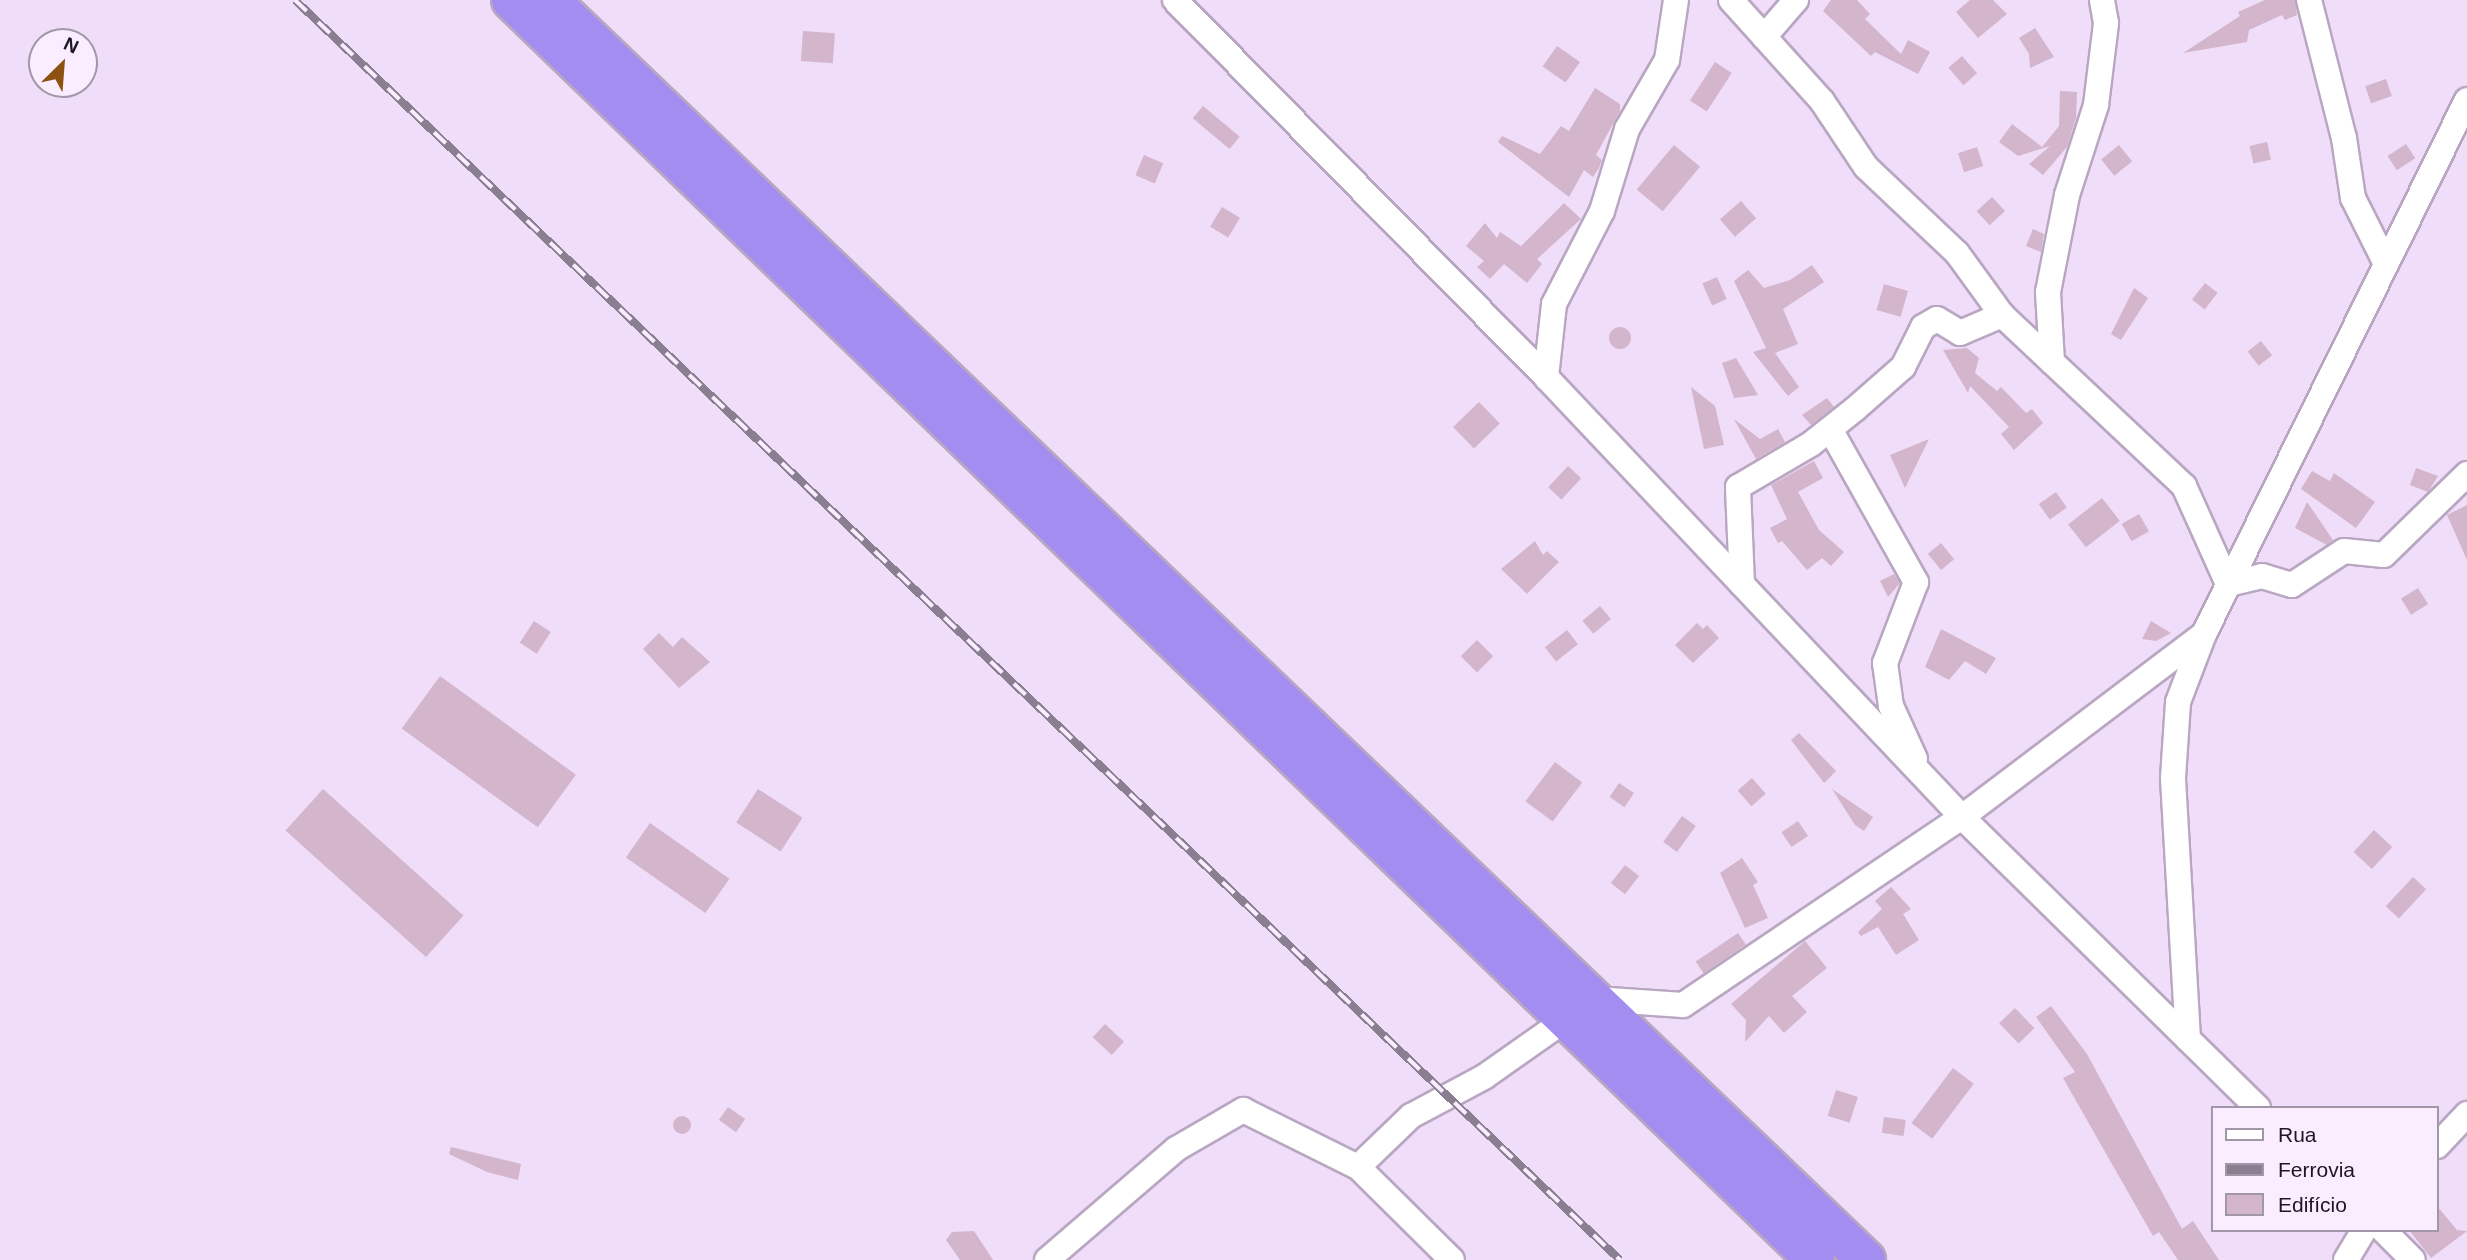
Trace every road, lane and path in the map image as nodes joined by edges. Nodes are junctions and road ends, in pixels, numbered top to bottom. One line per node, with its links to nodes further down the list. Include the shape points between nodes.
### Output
1 (511, 0): 22 (highway)
2 (551, 0): 22 (highway)
3 (1175, 0): 14 (street)
4 (1676, 0): 14 (street, via 1667,60 1627,128 1602,211 1554,304)
5 (1731, 0): 9 (street)
6 (1796, 0): 9 (street)
7 (2102, 0): 13 (street, via 2106,23 2096,105 2067,195 2048,292)
8 (2309, 0): 11 (street, via 2344,138 2353,198)
9 (1764, 37): 12 (street, via 1822,101 1866,167 1957,253)
10 (2467, 100): 11 (street)
11 (2386, 264): 18 (street)
12 (2002, 314): 13 (street); 15 (street, via 1960,333 1937,319 1923,327 1903,367)
13 (2052, 362): 18 (street, via 2184,486)
14 (1546, 377): 17 (street)
15 (1830, 429): 17 (street, via 1738,487); 20 (street, via 1916,582 1885,663 1891,706)
16 (2467, 474): 18 (street, via 2384,555 2344,551 2292,585 2262,576)
17 (1742, 584): 20 (street)
18 (2228, 584): 19 (street)
19 (2204, 634): 21 (street); 23 (street, via 2178,702 2172,778)
20 (1922, 774): 21 (street)
21 (1962, 817): 22 (street, via 1684,1005); 23 (street)
22 (1580, 1009): 27 (street, via 1484,1077 1410,1116); 32 (highway); 33 (highway)
23 (2188, 1039): 24 (street)
24 (2256, 1106)
25 (2467, 1114): 26 (street)
26 (2439, 1144)
27 (1358, 1167): 30 (street, via 1243,1110 1176,1149); 31 (street)
28 (2363, 1232): 34 (street)
29 (2385, 1232): 35 (street)
30 (1047, 1260)
31 (1452, 1260)
32 (1815, 1260)
33 (1866, 1260)
34 (2346, 1260)
35 (2413, 1260)

